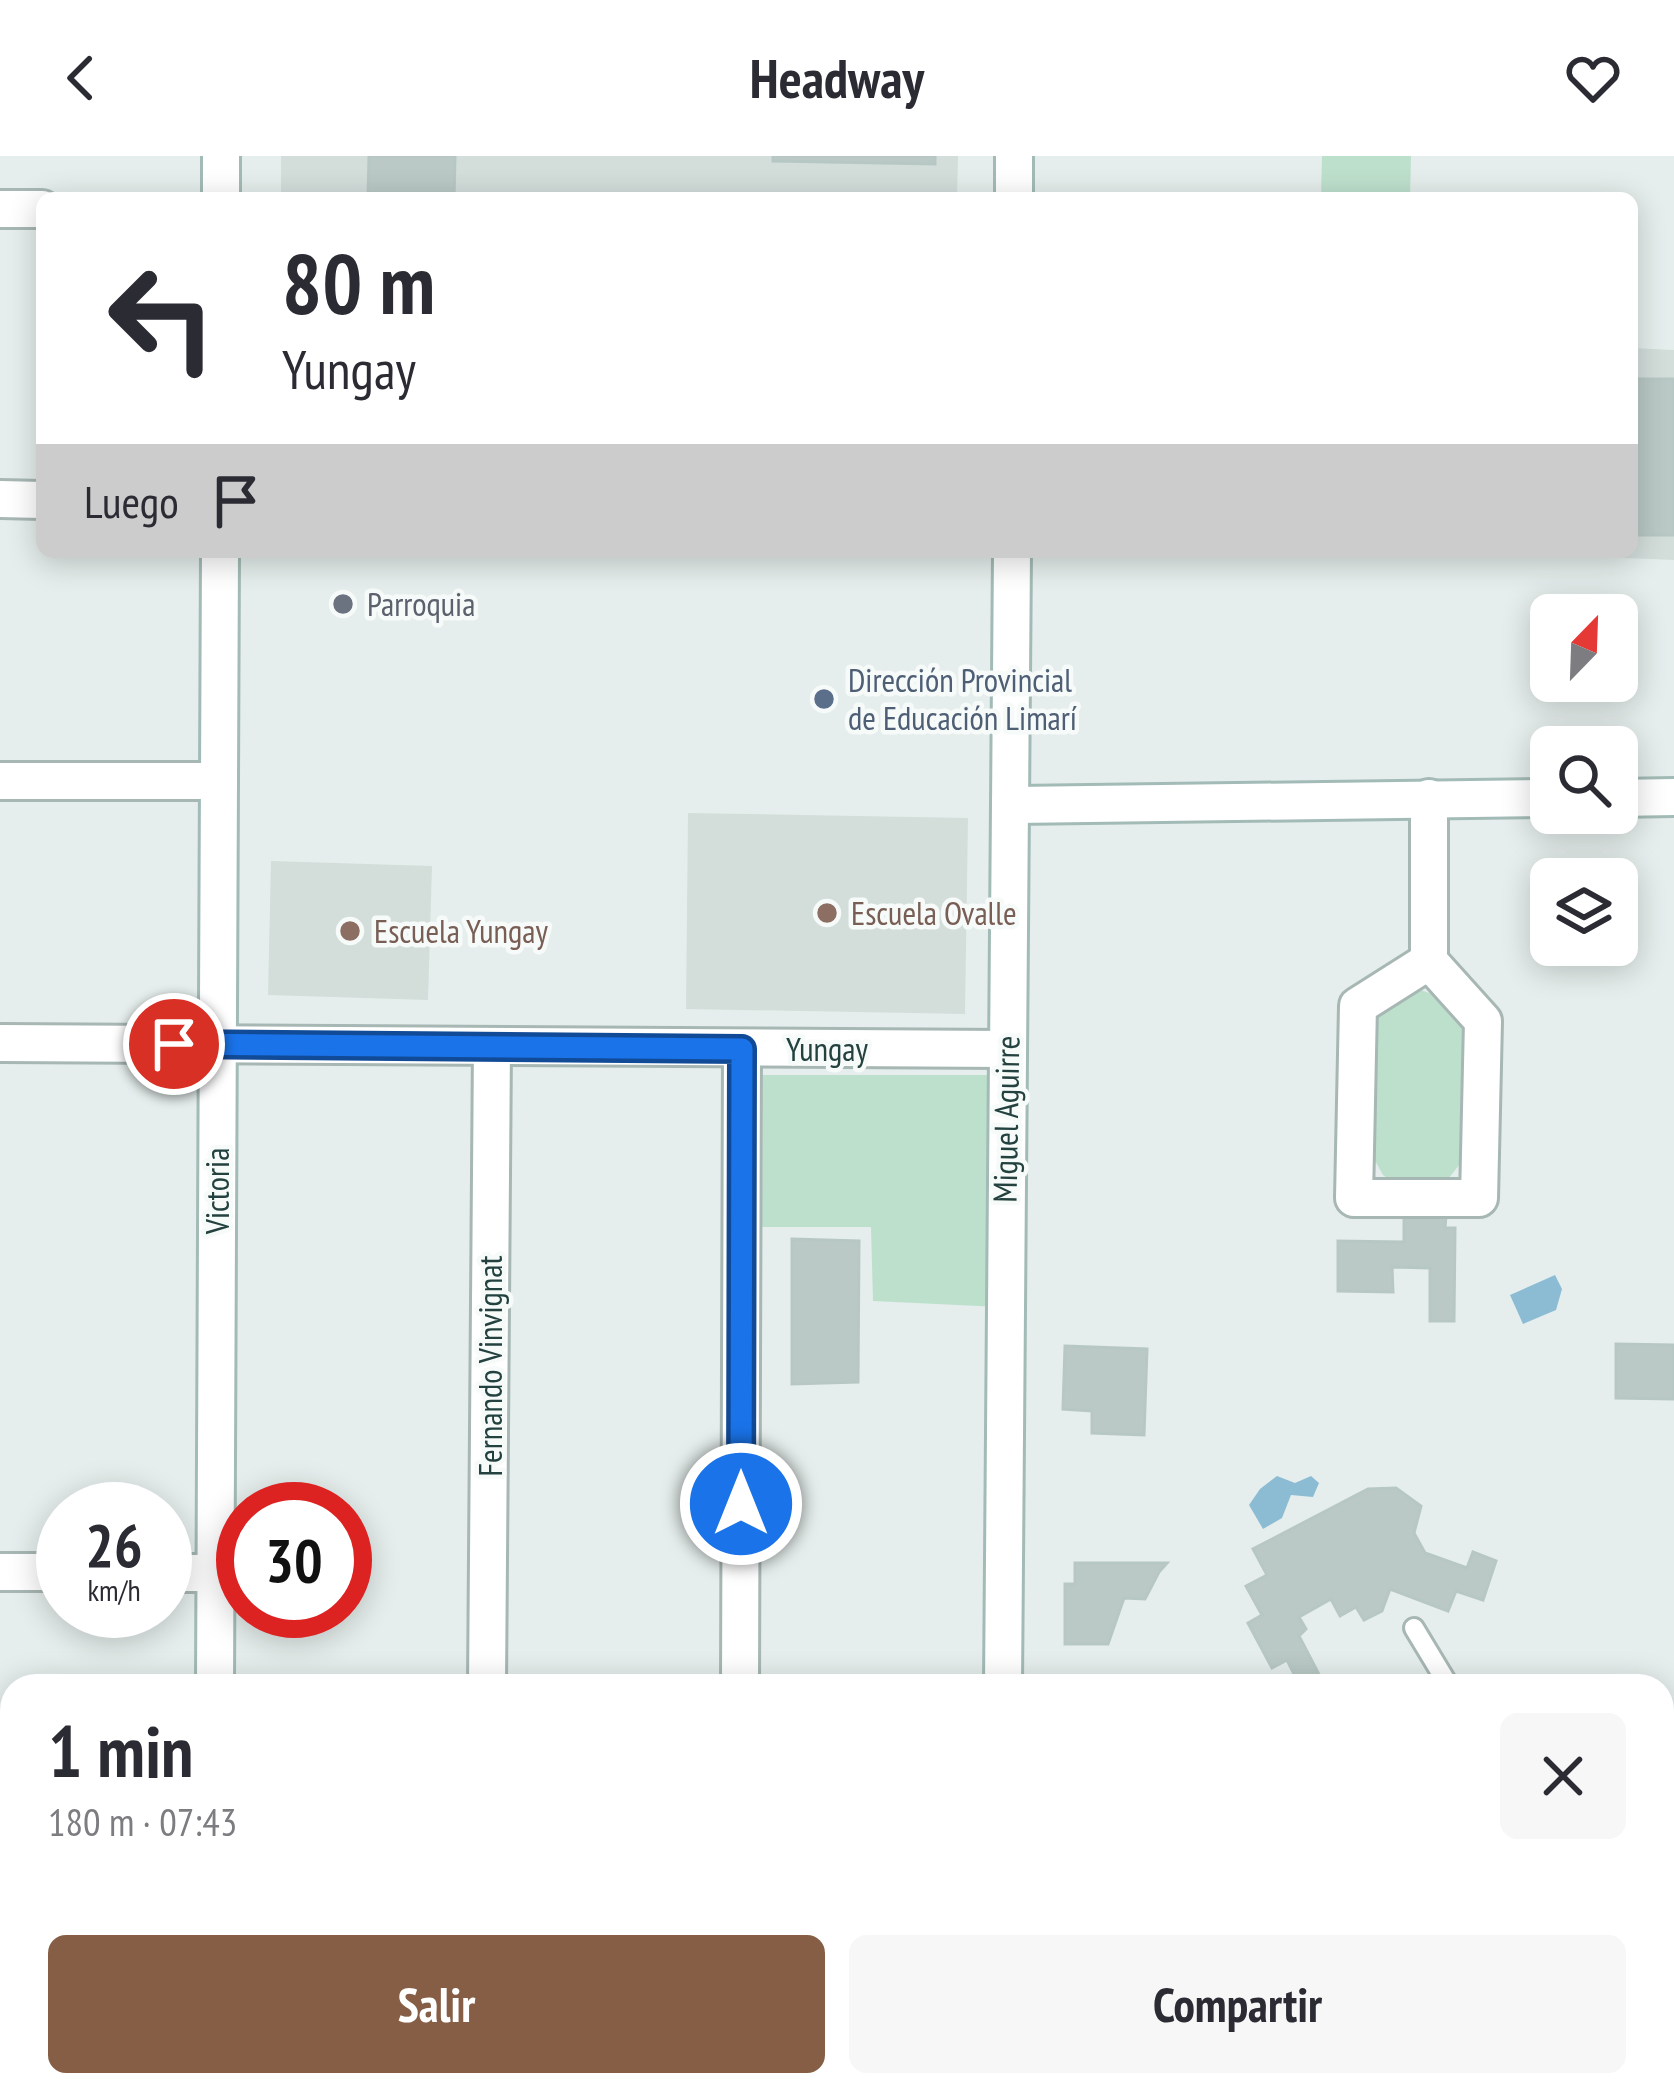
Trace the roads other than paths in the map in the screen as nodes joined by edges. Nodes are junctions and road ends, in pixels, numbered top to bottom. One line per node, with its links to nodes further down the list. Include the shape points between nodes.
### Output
1 (221, 156): 3 (street)
2 (1014, 156): 4 (street)
3 (221, 192)
4 (1014, 192)
5 (0, 209): 6 (street)
6 (36, 209)
7 (0, 499): 8 (street)
8 (36, 500)
9 (220, 558): 12 (street, Victoria)
10 (1012, 558): 17 (street, Miguel Aguirre)
11 (0, 781): 12 (street)
12 (219, 782): 20 (street, Victoria)
13 (1674, 797): 16 (street)
14 (1429, 798): 15 (street); 17 (street); 18 (street)
15 (1530, 798)
16 (1638, 798)
17 (1010, 805): 23 (street, Miguel Aguirre)
18 (1429, 961): 18 (street, via 1483,1021 1479,1198 1354,1198 1358,1006)
19 (0, 1043): 20 (street, Yungay)
20 (218, 1044): 21 (street, Yungay); 24 (street, Victoria)
21 (492, 1046): 22 (street, Yungay); 31 (street, Fernando Vinvignat)
22 (742, 1049): 23 (street, Yungay); 32 (street)
23 (1006, 1049): 33 (street, Miguel Aguirre)
24 (216, 1482)
25 (0, 1572): 26 (street)
26 (36, 1572)
27 (192, 1573): 28 (street)
28 (216, 1573): 30 (street, Victoria)
29 (1414, 1628): 34 (lane)
30 (215, 1674)
31 (488, 1674)
32 (740, 1674)
33 (1003, 1674)
34 (1442, 1674)

